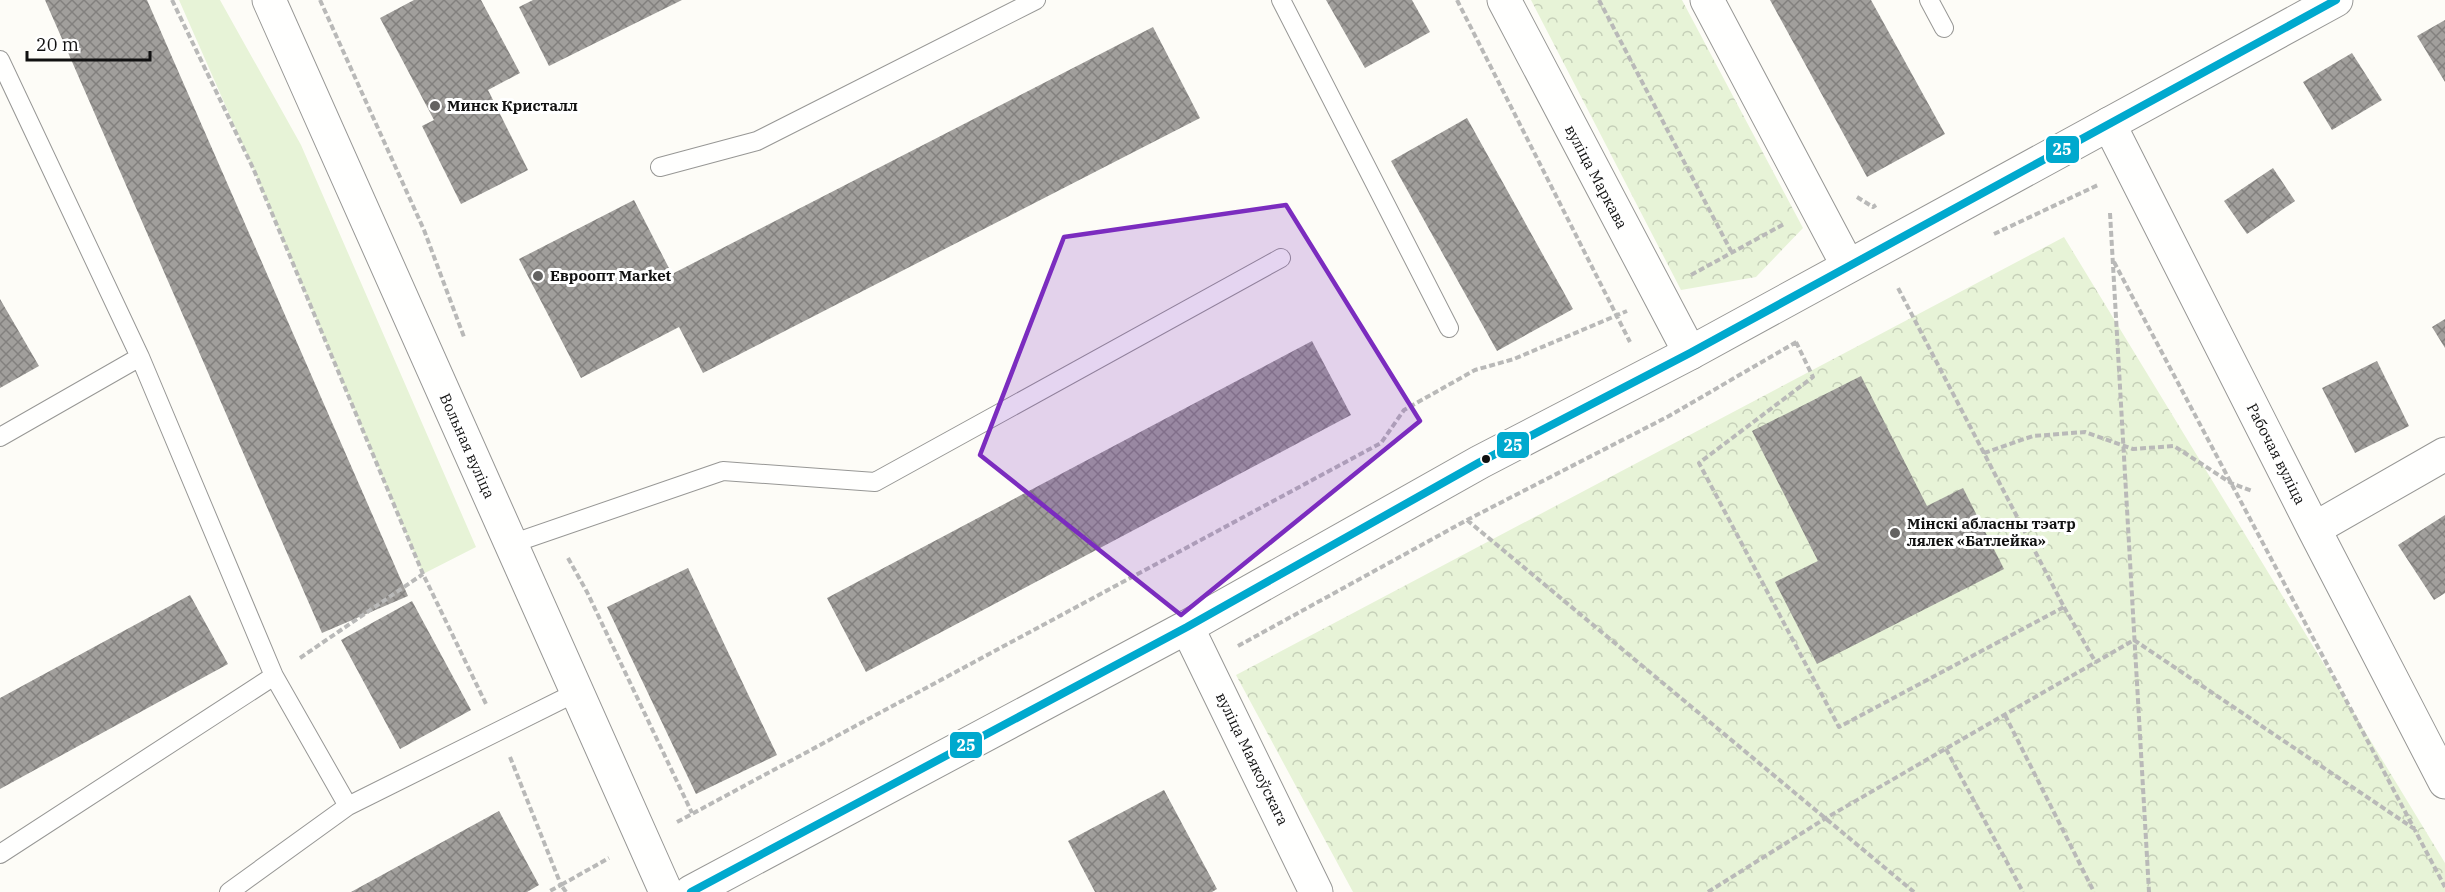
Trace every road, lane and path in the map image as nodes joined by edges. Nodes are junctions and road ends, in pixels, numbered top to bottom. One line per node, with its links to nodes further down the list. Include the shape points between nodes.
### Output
1 (172, 0): 46 (path, via 253,168)
2 (269, 0): 45 (street, Вольная вуліца)
3 (320, 0): 33 (path, via 424,230)
4 (1036, 0): 16 (lane, via 756,141)
5 (1281, 0): 30 (lane)
6 (1457, 0): 29 (path)
7 (1504, 0): 28 (street, вуліца Маркава)
8 (1599, 0): 21 (path)
9 (1707, 0): 19 (street)
10 (1929, 0): 12 (lane)
11 (2336, 0): 15 (street)
12 (1944, 28)
13 (0, 60): 14 (lane)
14 (8, 101): 35 (lane)
15 (2109, 124): 17 (street, Рабочая вуліца); 24 (street)
16 (660, 167)
17 (2120, 175): 20 (path); 23 (path); 43 (street, Рабочая вуліца)
18 (1858, 199): 19 (path)
19 (1816, 207): 21 (path); 24 (street)
20 (1985, 238)
21 (1731, 251): 28 (path)
22 (1281, 258): 44 (lane, via 875,482 723,471)
23 (2113, 259): 37 (path); 40 (path)
24 (1848, 266): 34 (street)
25 (1906, 281): 26 (path)
26 (1897, 286): 27 (path); 38 (path)
27 (1887, 292)
28 (1658, 294): 29 (path); 34 (street, вуліца Маркава)
29 (1615, 317): 44 (path, via 1514,359 1475,370 1404,410 1381,443 692,813 587,592)
30 (1449, 328)
31 (1806, 336): 32 (path)
32 (1796, 342): 42 (path, via 1669,416); 47 (path, via 1813,377 1699,463 1839,727)
33 (467, 346)
34 (1690, 353): 48 (street, via 1480,462)
35 (140, 357): 36 (lane); 52 (lane)
36 (0, 437)
37 (2123, 445): 38 (path, via 2085,432 2033,436); 40 (path, via 2133,449 2174,446); 49 (path)
38 (1984, 453): 47 (path)
39 (2445, 454): 43 (street)
40 (2231, 483): 41 (path); 60 (path)
41 (2253, 492)
42 (1467, 520): 50 (path); 59 (path)
43 (2313, 529): 57 (street, Рабочая вуліца)
44 (549, 531): 45 (lane)
45 (511, 544): 53 (street, Вольная вуліца)
46 (423, 574): 52 (path); 55 (path)
47 (2064, 607): 51 (path)
48 (1187, 627): 50 (street, вуліца Маякоўскага); 66 (street)
49 (2134, 640): 51 (path); 60 (path); 72 (path)
50 (1205, 663): 67 (street, вуліца Маякоўскага)
51 (2096, 663): 54 (path)
52 (274, 676): 58 (lane); 61 (lane)
53 (577, 692): 55 (lane); 65 (street, Вольная вуліца)
54 (2005, 715): 56 (path); 71 (path)
55 (499, 731): 58 (lane); 64 (path, via 561,885)
56 (1946, 749): 59 (path); 70 (path)
57 (2445, 782)
58 (348, 806): 63 (lane)
59 (1826, 818): 68 (path); 69 (path)
60 (2416, 830): 62 (path)
61 (0, 854)
62 (2445, 887)
63 (229, 892)
64 (548, 892)
65 (666, 892)
66 (691, 892)
67 (1316, 892)
68 (1708, 892)
69 (1914, 892)
70 (2023, 892)
71 (2094, 892)
72 (2149, 892)

